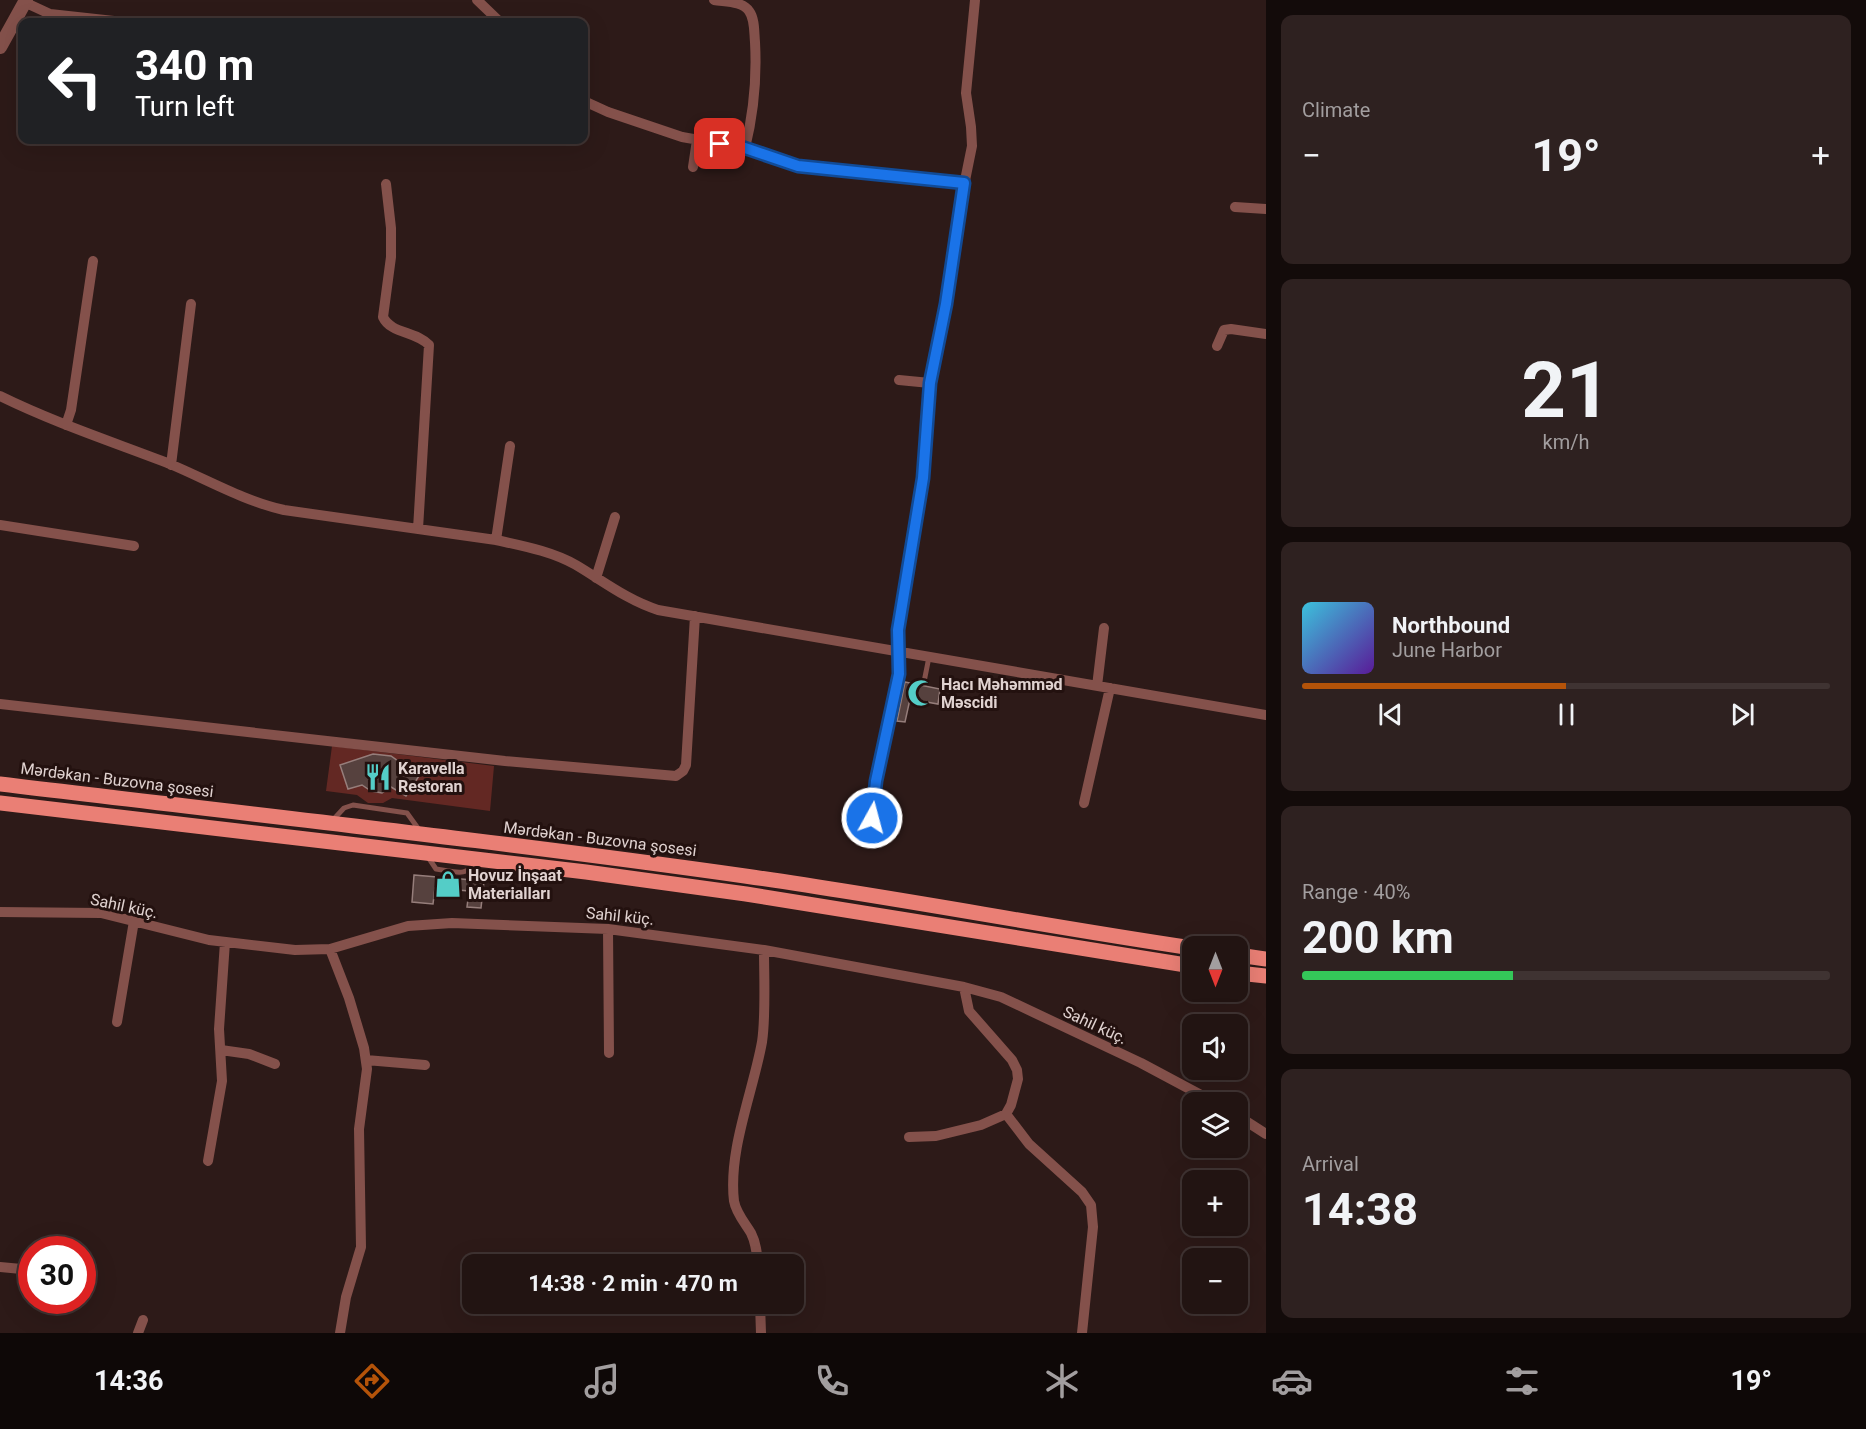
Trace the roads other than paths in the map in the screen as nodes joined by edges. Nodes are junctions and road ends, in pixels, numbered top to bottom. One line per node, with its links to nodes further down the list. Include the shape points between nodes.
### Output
1 (714, 0): 10 (street, via 742,5 754,22 757,77)
2 (975, 0): 12 (street, via 966,93 972,138)
3 (25, 1): 5 (street, via 50,14); 7 (street)
4 (483, 2): 6 (street)
5 (86, 18)
6 (497, 18)
7 (0, 47)
8 (588, 103): 9 (street, via 637,123)
9 (697, 140): 10 (street); 11 (street)
10 (745, 148): 12 (street, via 798,166)
11 (693, 167)
12 (964, 183): 21 (street)
13 (386, 184): 28 (street, via 391,257 383,317 386,324 424,339 430,354)
14 (1235, 207): 15 (street)
15 (1266, 209)
16 (93, 261): 23 (street)
17 (191, 304): 25 (street)
18 (1266, 334): 19 (street, via 1224,330)
19 (1217, 346)
20 (899, 380): 21 (street)
21 (930, 383): 34 (street, via 923,478 900,621)
22 (0, 396): 23 (street)
23 (66, 425): 25 (street)
24 (510, 447): 29 (street)
25 (171, 465): 28 (street, via 268,506)
26 (615, 517): 31 (street)
27 (0, 525): 30 (street)
28 (418, 529): 29 (street)
29 (496, 540): 31 (street, via 559,556)
30 (134, 546)
31 (596, 578): 32 (street, via 644,606)
32 (695, 616): 34 (street); 39 (street, via 686,765 676,776 494,760)
33 (1104, 628): 37 (street)
34 (899, 652): 35 (street); 44 (street, via 899,674)
35 (929, 657): 36 (lane); 37 (street)
36 (924, 682)
37 (1097, 686): 38 (street)
38 (1110, 688): 40 (street); 43 (street)
39 (0, 704)
40 (1266, 716)
41 (0, 784): 45 (main road, Mərdəkan - Buzovna şosesi)
42 (0, 803): 56 (main road, via 746,894)
43 (1084, 803)
44 (872, 818)
45 (329, 824): 46 (main road, Mərdəkan - Buzovna şosesi); 46 (lane, via 344,808 353,805 407,813)
46 (423, 835): 51 (main road, Mərdəkan - Buzovna şosesi, via 886,897)
47 (0, 912): 48 (street, Sahil küç., via 101,913)
48 (134, 921): 50 (street, Sahil küç.); 60 (street)
49 (608, 929): 52 (street, Sahil küç., via 427,924); 53 (street, Sahil küç.); 62 (street)
50 (225, 942): 52 (street, Sahil küç., via 296,950); 61 (street)
51 (1182, 946)
52 (330, 949): 63 (street)
53 (765, 950): 59 (street, Sahil küç.); 72 (street, via 762,1039 743,1117 734,1182 734,1202 752,1235)
54 (1248, 956): 55 (main road)
55 (1266, 959)
56 (1182, 964)
57 (1248, 974): 58 (main road)
58 (1266, 976)
59 (964, 987): 66 (street, Sahil küç., via 1001,997); 67 (street, via 969,1011 1012,1059 1017,1070 1018,1079)
60 (117, 1022)
61 (221, 1050): 64 (street, via 249,1054); 71 (street, via 222,1081)
62 (609, 1053)
63 (366, 1060): 65 (street); 78 (street, via 359,1129 361,1247)
64 (276, 1064)
65 (425, 1065)
66 (1195, 1092)
67 (1006, 1113): 70 (street, via 952,1133); 80 (street, via 1029,1144 1092,1205)
68 (1248, 1122): 69 (street)
69 (1266, 1134)
70 (909, 1137)
71 (208, 1161)
72 (757, 1254)
73 (0, 1267): 74 (street)
74 (18, 1269)
75 (760, 1314): 79 (street)
76 (143, 1320): 77 (street)
77 (138, 1333)
78 (340, 1333)
79 (761, 1333)
80 (1082, 1333)

